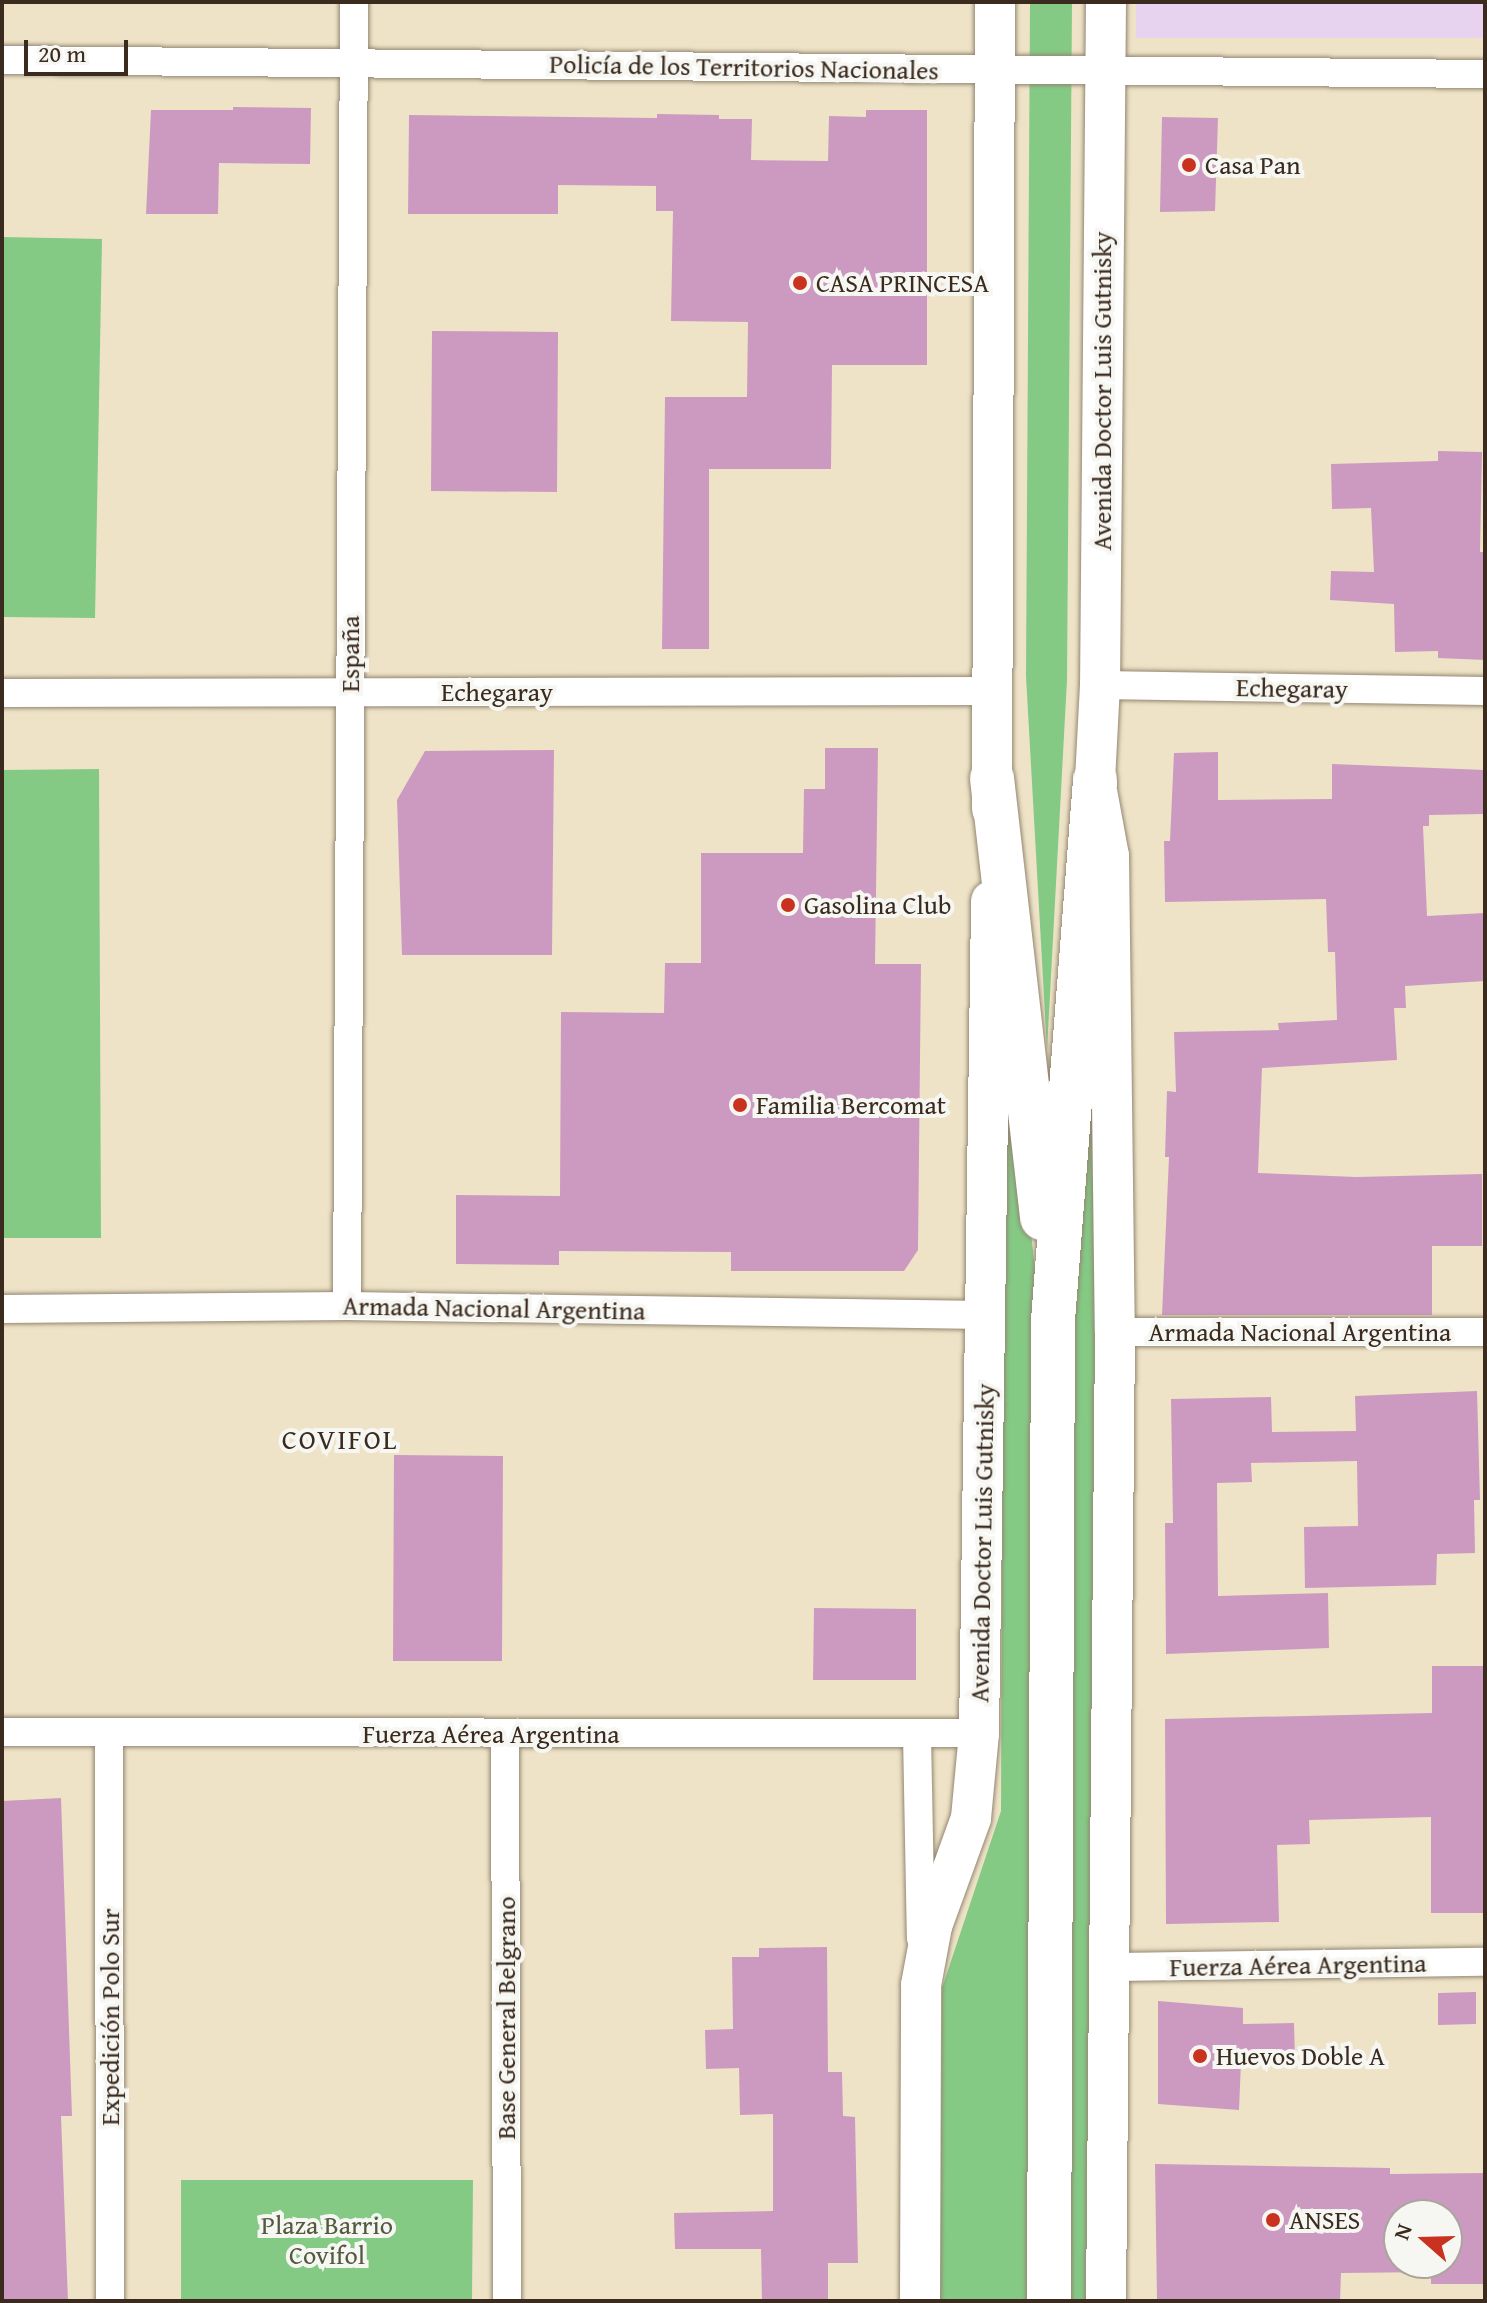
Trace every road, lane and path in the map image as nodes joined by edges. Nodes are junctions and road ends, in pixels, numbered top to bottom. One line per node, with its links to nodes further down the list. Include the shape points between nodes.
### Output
1 (354, 2): 5 (street, España)
2 (995, 2): 6 (main road, Avenida Doctor Luis Gutnisky)
3 (1106, 2): 7 (main road, Avenida Doctor Luis Gutnisky)
4 (2, 60): 5 (street, Policía de los Territorios Nacionales)
5 (354, 63): 6 (street, Policía de los Territorios Nacionales); 13 (street, España)
6 (995, 70): 7 (street, Policía de los Territorios Nacionales); 10 (main road, Avenida Doctor Luis Gutnisky)
7 (1105, 71): 8 (street, Policía de los Territorios Nacionales); 9 (main road, Avenida Doctor Luis Gutnisky)
8 (1485, 74)
9 (1100, 685): 11 (street, Echegaray); 15 (main road, Avenida Doctor Luis Gutnisky)
10 (991, 691): 13 (street, Echegaray); 14 (main road, Avenida Doctor Luis Gutnisky)
11 (1485, 691)
12 (2, 693): 13 (street, Echegaray)
13 (350, 693): 16 (street, España)
14 (992, 778): 18 (main road, Avenida Doctor Luis Gutnisky); 19 (main road, Avenida Doctor Luis Gutnisky)
15 (1095, 780): 19 (main road, Avenida Doctor Luis Gutnisky); 20 (main road, Avenida Doctor Luis Gutnisky, via 1109,856)
16 (347, 1306): 17 (street, Armada Nacional Argentina); 18 (street, Armada Nacional Argentina)
17 (2, 1309)
18 (986, 1315): 24 (main road, Avenida Doctor Luis Gutnisky)
19 (1053, 1320): 33 (main road, Avenida Doctor Luis Gutnisky)
20 (1115, 1332): 21 (street, Armada Nacional Argentina); 28 (main road, Avenida Doctor Luis Gutnisky)
21 (1485, 1332)
22 (2, 1732): 23 (street, Fuerza Aérea Argentina)
23 (109, 1733): 25 (street, Fuerza Aérea Argentina); 30 (street, Expedición Polo Sur)
24 (979, 1733): 26 (street, Fuerza Aérea Argentina); 29 (main road, Avenida Doctor Luis Gutnisky, via 971,1818 932,1926)
25 (505, 1734): 26 (street, Fuerza Aérea Argentina); 31 (street, Base General Belgrano)
26 (917, 1735): 29 (street)
27 (1485, 1962): 28 (street, Fuerza Aérea Argentina)
28 (1112, 1967): 34 (main road, Avenida Doctor Luis Gutnisky)
29 (921, 1985): 32 (main road, Avenida Doctor Luis Gutnisky)
30 (110, 2301)
31 (507, 2301)
32 (920, 2301)
33 (1049, 2301)
34 (1106, 2301)

